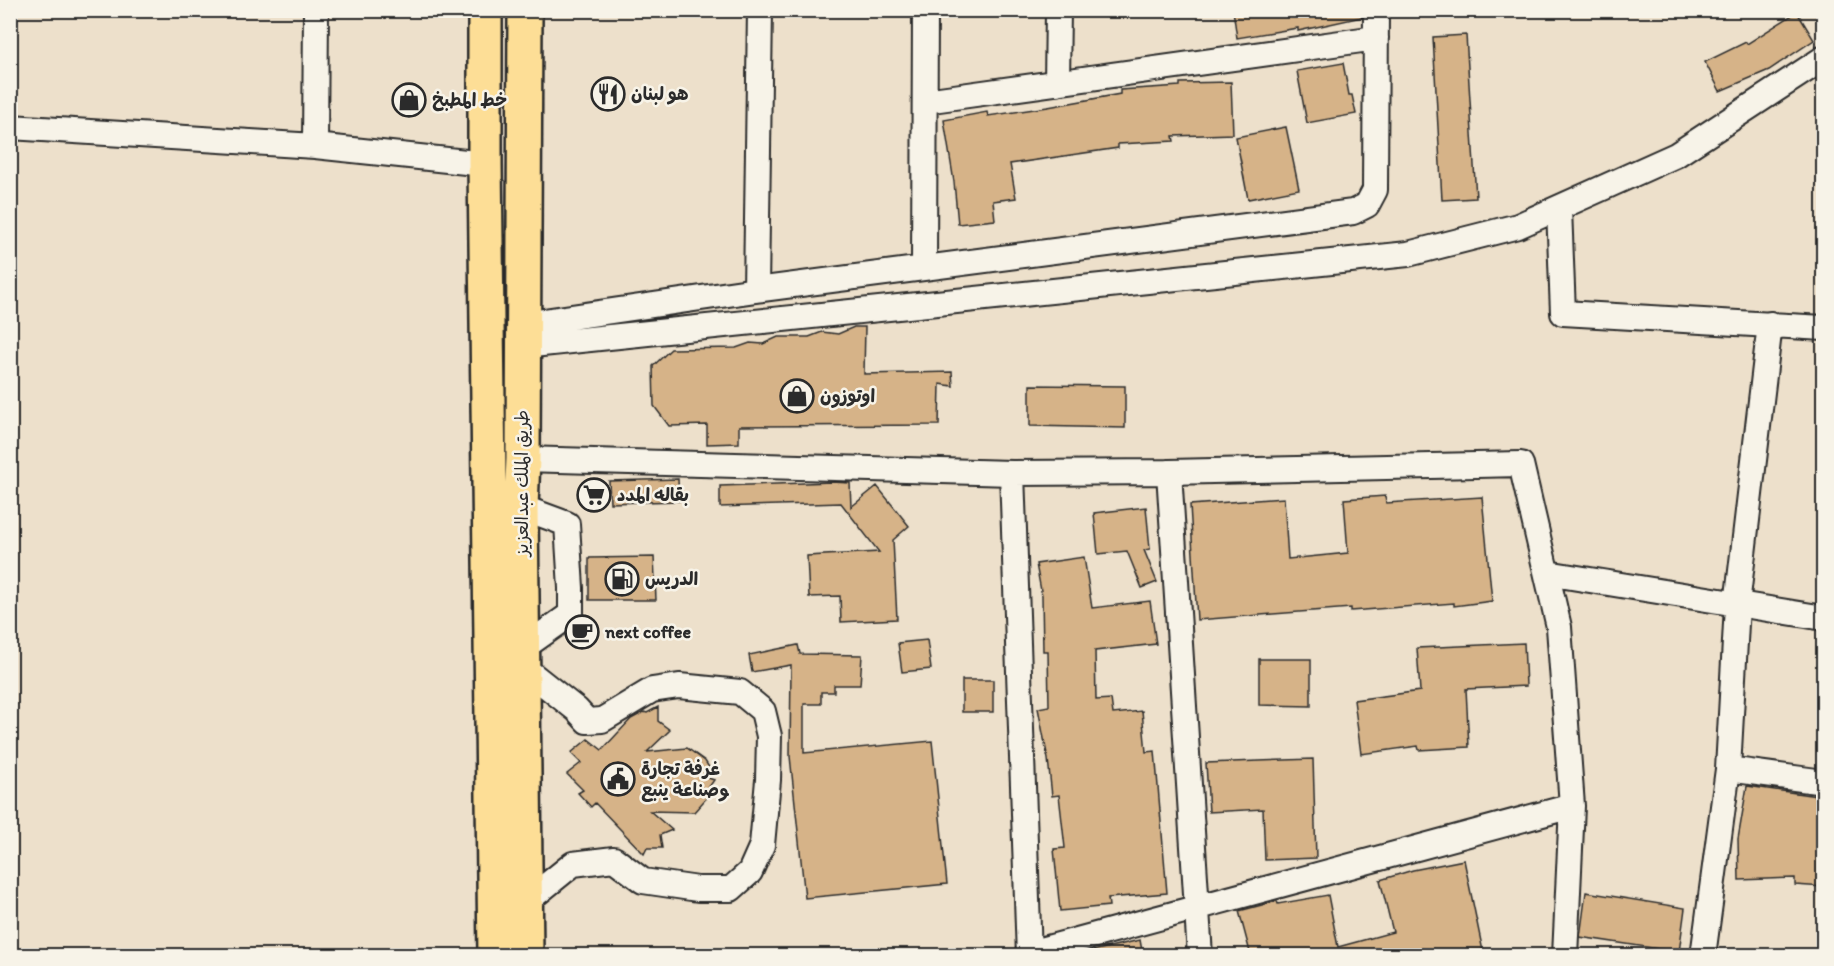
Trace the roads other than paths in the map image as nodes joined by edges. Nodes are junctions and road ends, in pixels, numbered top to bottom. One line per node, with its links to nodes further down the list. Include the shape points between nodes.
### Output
1 (316, 10): 13 (street)
2 (485, 10): 14 (highway, طريق الملك عبدالعزيز)
3 (525, 10): 20 (highway, طريق الملك عبدالعزيز)
4 (760, 10): 17 (street)
5 (925, 10): 11 (street)
6 (1058, 10): 10 (street)
7 (1376, 10): 8 (street)
8 (1376, 38): 10 (street); 16 (street, via 1375,190 1367,205 1353,212)
9 (1824, 58): 15 (street, via 1677,155)
10 (1057, 83): 11 (street)
11 (924, 101): 16 (street)
12 (10, 127): 13 (street)
13 (315, 146): 14 (street)
14 (485, 164): 35 (highway, طريق الملك عبدالعزيز)
15 (1559, 208): 18 (street, via 1563,313); 20 (street, via 1518,226 1407,254)
16 (924, 268): 17 (street)
17 (756, 290): 20 (street)
18 (1770, 324): 19 (street); 26 (street)
19 (1824, 328)
20 (523, 335): 21 (highway, طريق الملك عبدالعزيز)
21 (523, 459): 23 (street); 24 (highway, طريق الملك عبدالعزيز)
22 (1169, 472): 23 (street); 25 (street, via 1521,464); 33 (street)
23 (1012, 473): 34 (street)
24 (521, 507): 28 (highway, طريق الملك عبدالعزيز); 28 (street, via 567,524 571,588 571,614)
25 (1546, 573): 26 (street); 31 (street, via 1559,627)
26 (1737, 604): 27 (street); 29 (street)
27 (1824, 618)
28 (524, 658): 32 (highway, طريق الملك عبدالعزيز); 32 (street, via 587,721 602,720 652,690 679,686 741,692 763,711 769,736 762,845 750,872 731,889 643,881 614,859 573,864)
29 (1728, 769): 30 (street); 39 (street)
30 (1824, 782)
31 (1572, 806): 33 (street); 38 (street)
32 (525, 902): 36 (highway, طريق الملك عبدالعزيز)
33 (1197, 908): 34 (street); 37 (street)
34 (1029, 954)
35 (495, 956)
36 (526, 956)
37 (1200, 956)
38 (1565, 956)
39 (1703, 956)

